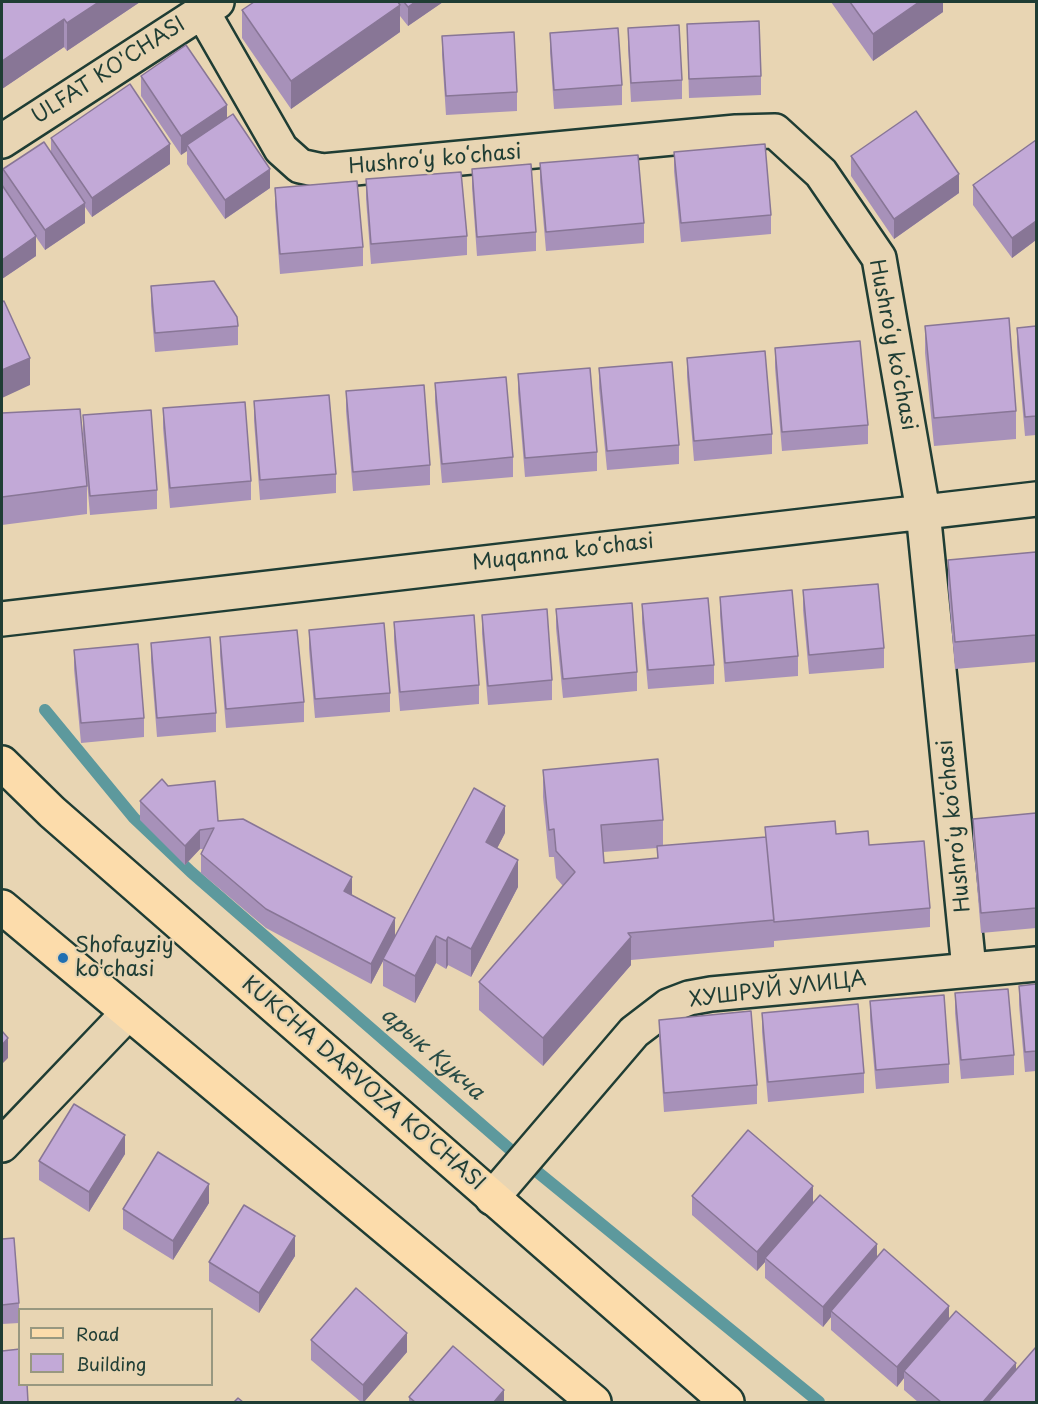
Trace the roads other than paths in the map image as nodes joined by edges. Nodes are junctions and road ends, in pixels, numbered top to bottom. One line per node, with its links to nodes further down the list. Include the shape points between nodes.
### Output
1 (209, 6): 2 (street, ULFAT KO'CHASI); 4 (street, Hushroʻy koʻchasi, via 281,149 300,166 323,171 775,131 821,173 879,258)
2 (2, 141)
3 (1036, 499): 4 (street, Muqanna koʻchasi)
4 (923, 511): 5 (street, Muqanna koʻchasi); 9 (street, Hushroʻy koʻchasi)
5 (2, 619)
6 (2, 763): 12 (main road, KUKCHA DARVOZA KO'CHASI, via 52,813)
7 (2, 907): 10 (main road)
8 (1036, 964): 9 (street)
9 (969, 969): 12 (street, ХУШРУЙ УЛИЦА, via 711,994 668,1006 634,1032)
10 (128, 1013): 11 (street); 13 (main road)
11 (2, 1145)
12 (492, 1198): 14 (main road, KUKCHA DARVOZA KO'CHASI)
13 (594, 1402)
14 (727, 1402)

